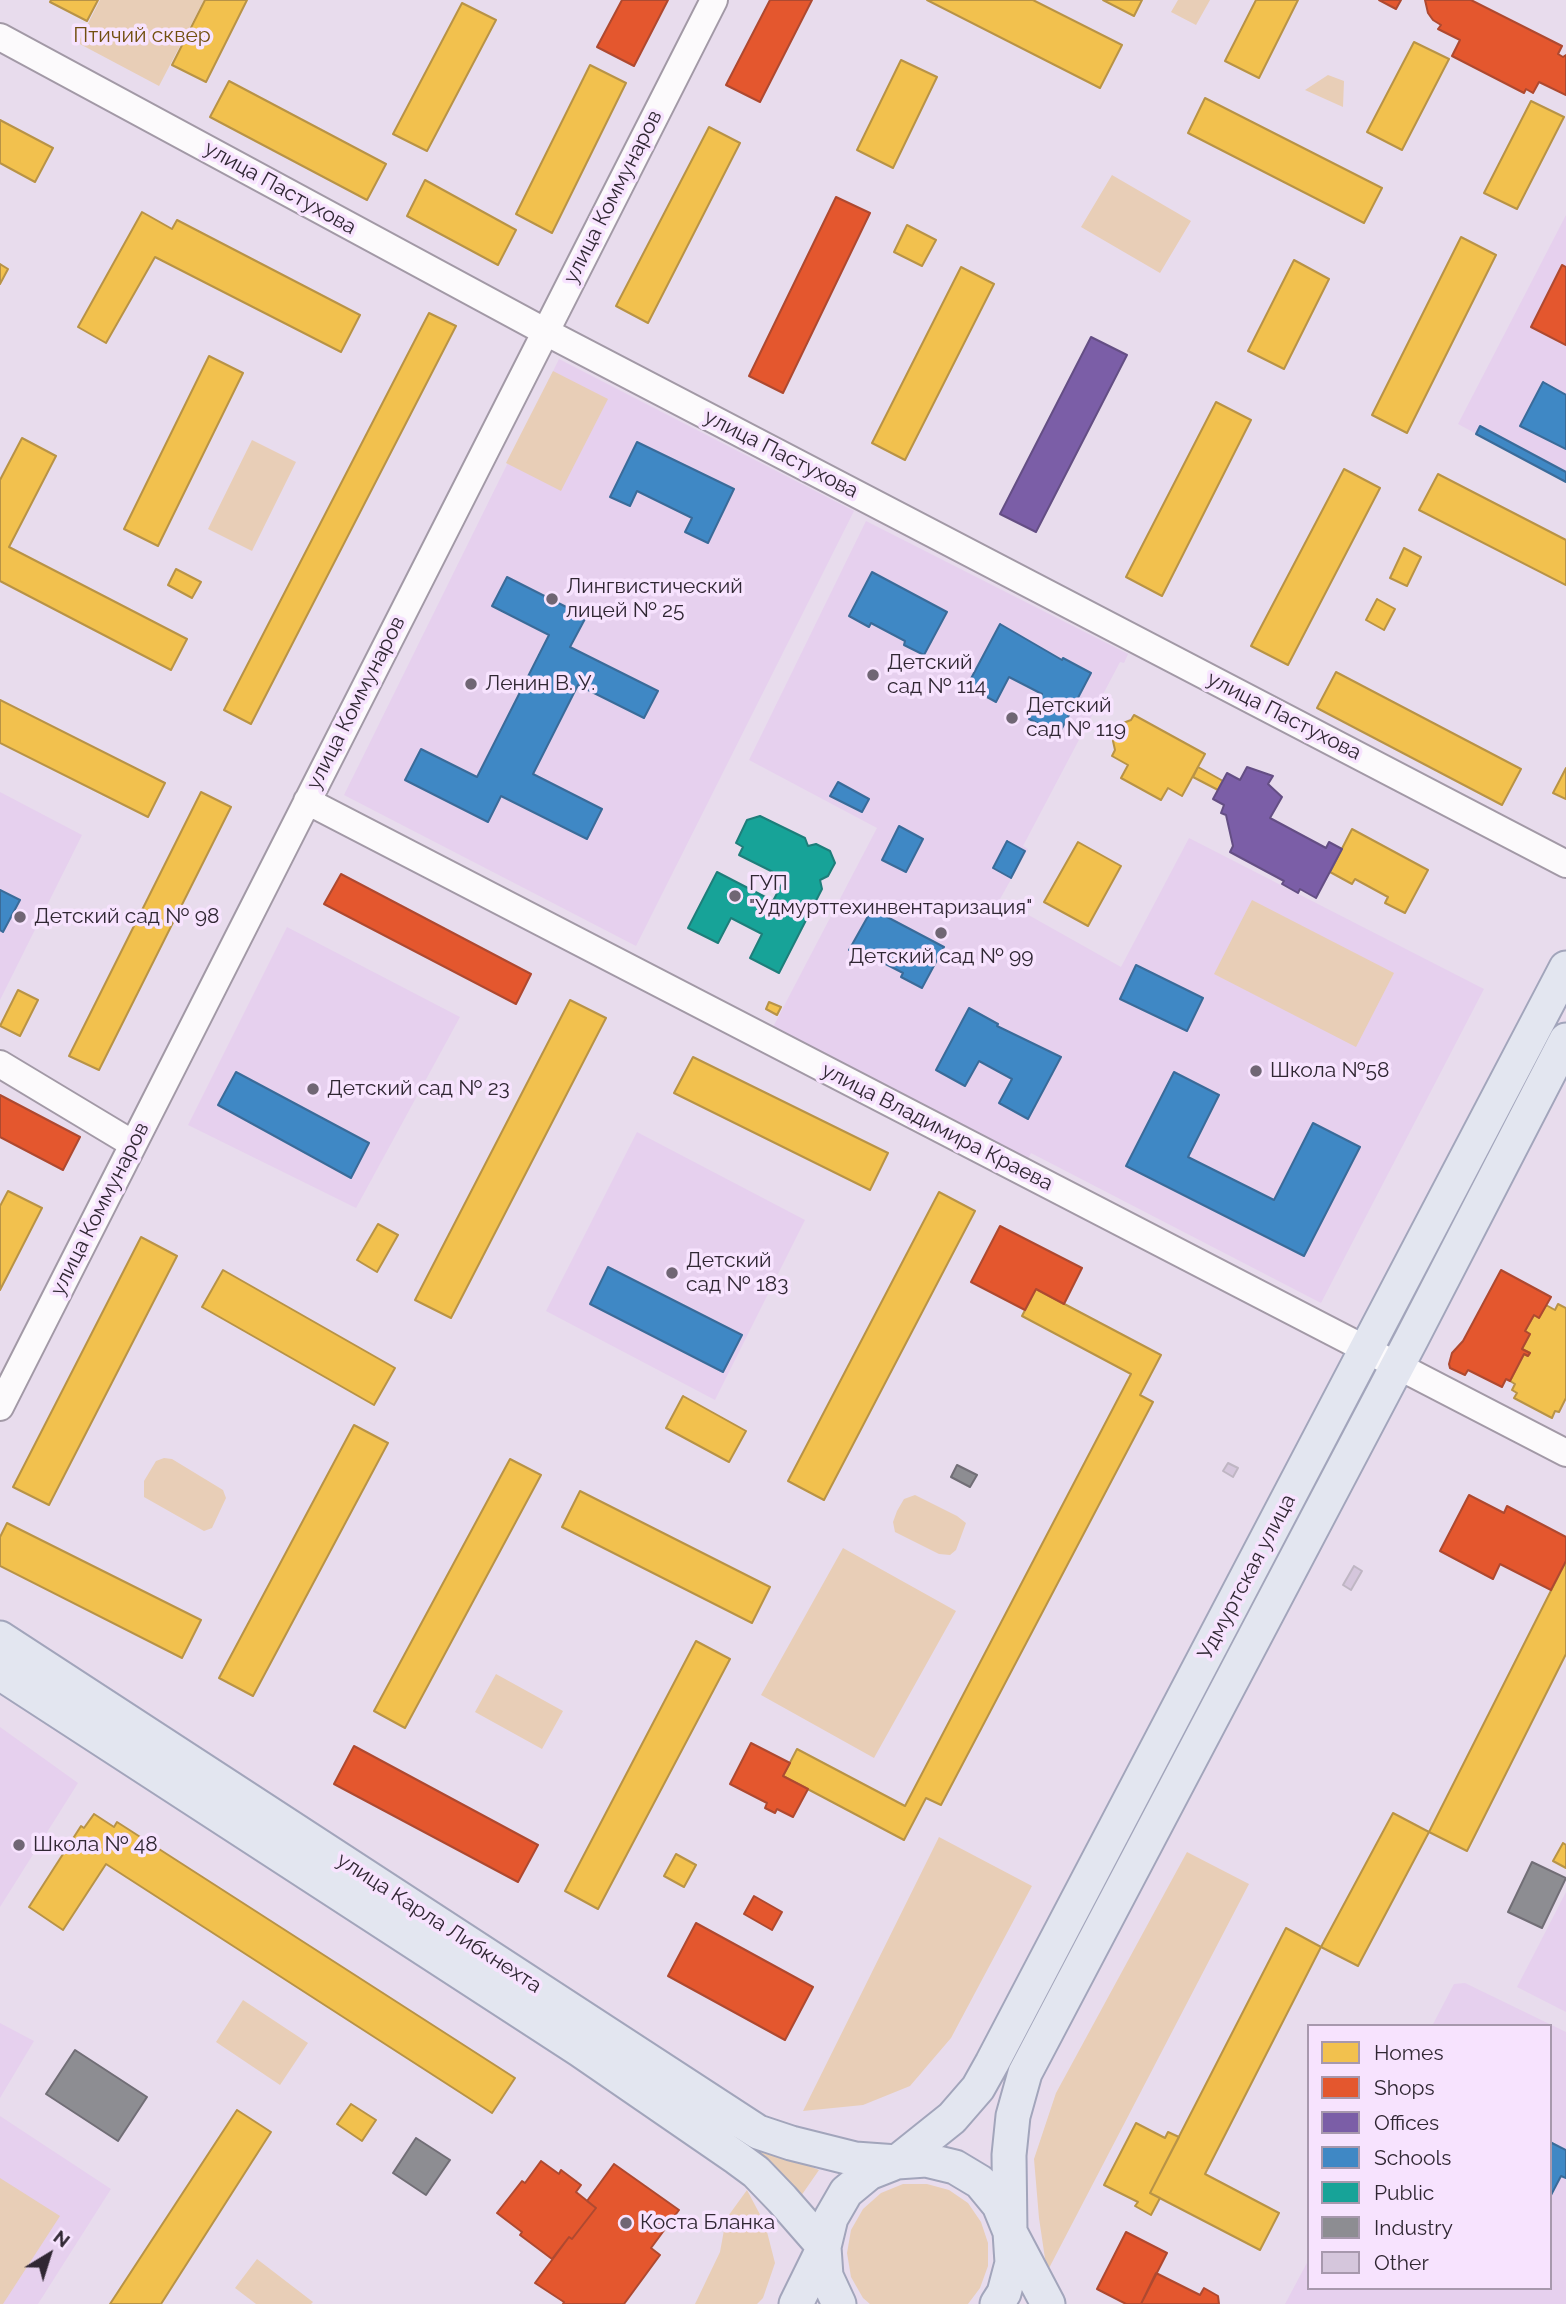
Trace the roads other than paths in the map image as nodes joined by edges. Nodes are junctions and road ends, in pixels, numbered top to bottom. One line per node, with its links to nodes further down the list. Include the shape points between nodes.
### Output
1 (714, 0): 3 (street, улица Коммунаров)
2 (0, 37): 3 (street, улица Пастухова)
3 (544, 331): 4 (street, улица Коммунаров); 5 (street, улица Пастухова)
4 (307, 801): 9 (street, улица Коммунаров); 10 (street, улица Владимира Краева)
5 (1566, 864)
6 (1566, 968): 10 (main road, Удмуртская улица)
7 (1566, 1040): 11 (main road, Удмуртская улица)
8 (0, 1064): 9 (street)
9 (133, 1144): 12 (street, улица Коммунаров)
10 (1367, 1350): 11 (street, улица Владимира Краева); 16 (main road, Удмуртская улица, via 983,2080 952,2118)
11 (1397, 1366): 13 (street, улица Владимира Краева); 17 (main road, Удмуртская улица, via 1025,2073 1013,2116 1009,2155)
12 (0, 1407)
13 (1566, 1453)
14 (0, 1638): 16 (main road, улица Карла Либкнехта, via 758,2132 855,2159)
15 (0, 1673): 18 (main road, улица Карла Либкнехта, via 580,2050 737,2158 756,2172)
16 (897, 2162): 17 (main road, улица Карла Либкнехта, via 926,2160 955,2167 980,2182 999,2205); 18 (main road, via 869,2173 846,2192 831,2218)
17 (1010, 2232): 21 (main road, Удмуртская улица, via 1012,2263); 22 (main road)
18 (824, 2247): 19 (main road); 20 (main road, via 827,2276)
19 (796, 2304)
20 (839, 2304)
21 (997, 2304)
22 (1048, 2304)

